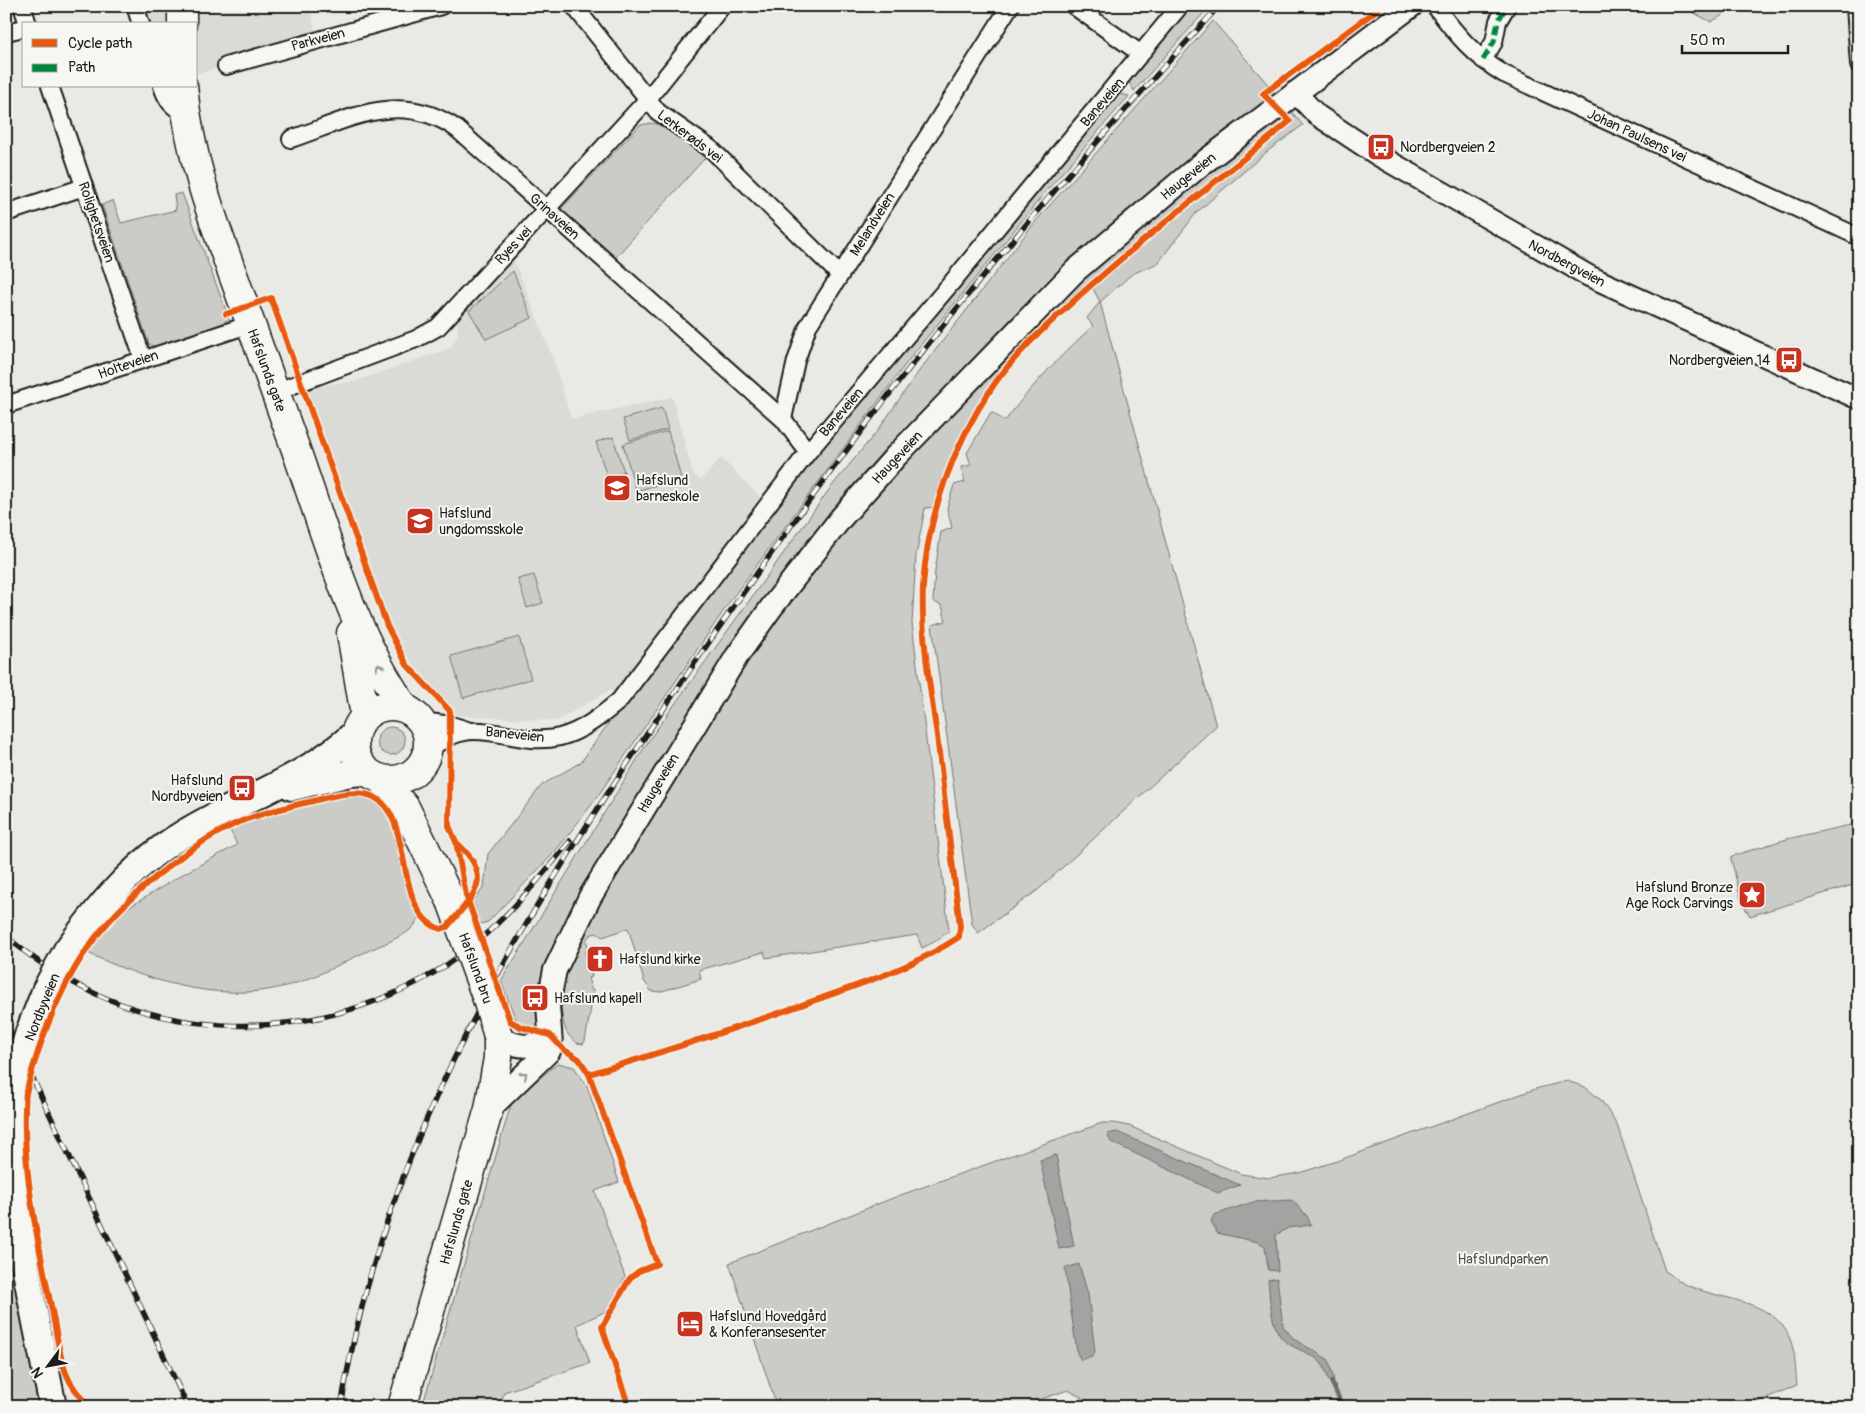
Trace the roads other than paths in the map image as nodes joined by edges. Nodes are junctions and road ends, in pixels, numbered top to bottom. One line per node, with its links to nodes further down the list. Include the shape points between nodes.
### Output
1 (22, 6): 14 (street)
2 (135, 6): 15 (street)
3 (182, 6): 16 (highway)
4 (441, 6): 22 (street, Parkveien)
5 (574, 6): 26 (street, Lerkerøds vei)
6 (722, 6): 26 (street, Ryes vei)
7 (1010, 6): 32 (street, Melandveien)
8 (1074, 6): 19 (street)
9 (1180, 6): 19 (street, Baneveien)
10 (1411, 6): 24 (main road, Haugeveien)
11 (1435, 6): 20 (street, Johan Paulsens vei, via 1454,32)
12 (1507, 6): 20 (street, via 1498,21 1494,42)
13 (1855, 6): 21 (street)
14 (27, 22)
15 (140, 22)
16 (182, 22)
17 (22, 28): 18 (street)
18 (6, 32)
19 (1141, 54): 39 (street, Baneveien)
20 (1483, 60): 31 (street, Johan Paulsens vei, via 1523,83)
21 (1859, 65)
22 (226, 66)
23 (51, 88): 28 (street, Rolighetsveien)
24 (1295, 92): 36 (street, Nordbergveien, via 1317,115 1376,154 1589,276); 48 (main road, Haugeveien, via 1199,166 1069,277 896,456 810,557 737,656 590,898 555,970 548,1005)
25 (175, 97): 33 (highway, Hafslunds gate, via 200,181)
26 (647, 100): 29 (street, Ryes vei); 32 (street, Lerkerøds vei, via 658,112 711,149)
27 (291, 139): 29 (street, Grinaveien, via 373,111 422,110 457,129)
28 (84, 187): 30 (street); 34 (street, Rolighetsveien)
29 (547, 209): 35 (street, Ryes vei, via 432,331); 38 (street, Grinaveien)
30 (6, 213)
31 (1859, 237)
32 (840, 275): 38 (street, Melandveien, via 808,326 796,361)
33 (250, 324): 34 (street, Holteveien); 35 (highway, Hafslunds gate)
34 (143, 359): 37 (street, Holteveien)
35 (275, 392): 40 (highway, Hafslunds gate)
36 (1859, 398)
37 (6, 405)
38 (783, 419): 39 (street)
39 (808, 452): 43 (street, Baneveien, via 627,691 604,714 573,733 548,738)
40 (325, 537): 41 (highway, Hafslunds gate, one-way to 40, via 380,669); 42 (highway, Hafslunds gate, via 355,651)
41 (414, 715): 42 (highway, via 384,706); 43 (street, Baneveien); 44 (highway, via 428,736)
42 (360, 724): 45 (highway, via 356,754); 46 (main road, Nordbyveien, via 326,757)
43 (467, 730): 44 (street, Baneveien, via 444,740)
44 (425, 758): 45 (highway, via 404,778 392,780); 47 (highway, via 421,791 424,814)
45 (374, 775): 46 (main road, Nordbyveien, via 342,775); 47 (highway, via 404,807)
46 (264, 792): 51 (main road, Nordbyveien, bridge, via 166,845 115,888 67,950 46,989 29,1032 16,1080 11,1139 21,1243)
47 (451, 901): 49 (highway, Hafslund bru, bridge)
48 (550, 1035): 49 (main road, via 525,1047); 50 (main road, Haugeveien, one-way to 48, via 545,1056 551,1044)
49 (498, 1036): 50 (highway, Hafslunds gate, via 498,1058)
50 (489, 1109): 52 (highway, Hafslunds gate)
51 (53, 1407)
52 (402, 1407)

